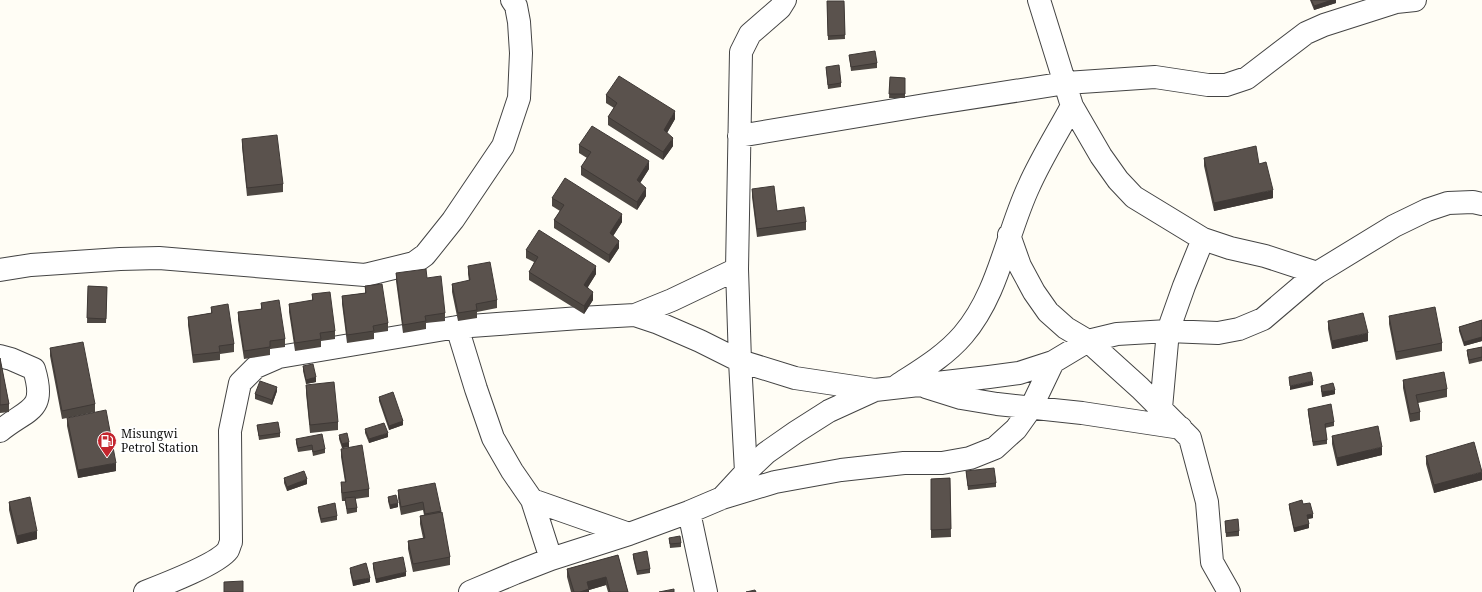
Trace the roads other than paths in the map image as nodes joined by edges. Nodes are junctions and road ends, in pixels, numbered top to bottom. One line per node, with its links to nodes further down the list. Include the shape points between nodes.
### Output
1 (512, 0): 12 (street, via 520,22 519,98 503,146 453,220 425,255 414,263 365,275 159,258 31,265)
2 (785, 0): 7 (street, via 780,8 750,34 741,52)
3 (1039, 0): 5 (street)
4 (1415, 0): 5 (street, via 1396,2 1306,33 1246,78 1226,85 1208,86 1155,78)
5 (1066, 83): 6 (street); 7 (street)
6 (1072, 106): 9 (street, via 1029,186); 10 (street, via 1101,156 1134,197)
7 (739, 136): 11 (street)
8 (1482, 204): 13 (street, via 1452,202 1428,210 1394,226)
9 (1009, 235): 17 (street, via 1020,266 1048,312 1066,328); 22 (street, via 998,272 982,307 963,335 940,357)
10 (1203, 238): 13 (street); 16 (street)
11 (737, 269): 14 (street); 19 (street)
12 (0, 270)
13 (1317, 273): 16 (street, via 1263,319 1239,329 1218,333)
14 (635, 315): 15 (street); 19 (street, via 700,341)
15 (457, 327): 29 (street, via 493,438); 33 (street, via 279,357 256,367 240,383 230,431 231,542 228,550 184,576)
16 (1168, 331): 17 (street, via 1117,334); 24 (street)
17 (1088, 341): 20 (street); 24 (street)
18 (0, 356): 26 (street, via 34,369 39,384 38,398 30,410)
19 (740, 361): 22 (street, via 795,378); 27 (street)
20 (1053, 362): 21 (street, via 1019,373); 23 (street)
21 (917, 384): 22 (street); 23 (street, via 961,398)
22 (885, 389): 27 (street, via 829,411 766,453)
23 (1031, 408): 25 (street); 28 (street, via 1016,429 995,448 970,458 942,463 904,463 841,470 775,482)
24 (1161, 408): 25 (street)
25 (1181, 428): 36 (street, via 1190,438 1207,502 1212,562)
26 (0, 430)
27 (746, 472): 28 (street)
28 (722, 498): 30 (street)
29 (532, 500): 31 (street); 32 (street)
30 (689, 512): 31 (street); 35 (street)
31 (629, 534): 32 (street)
32 (551, 559): 34 (street)
33 (145, 592)
34 (470, 592)
35 (706, 592)
36 (1229, 592)

